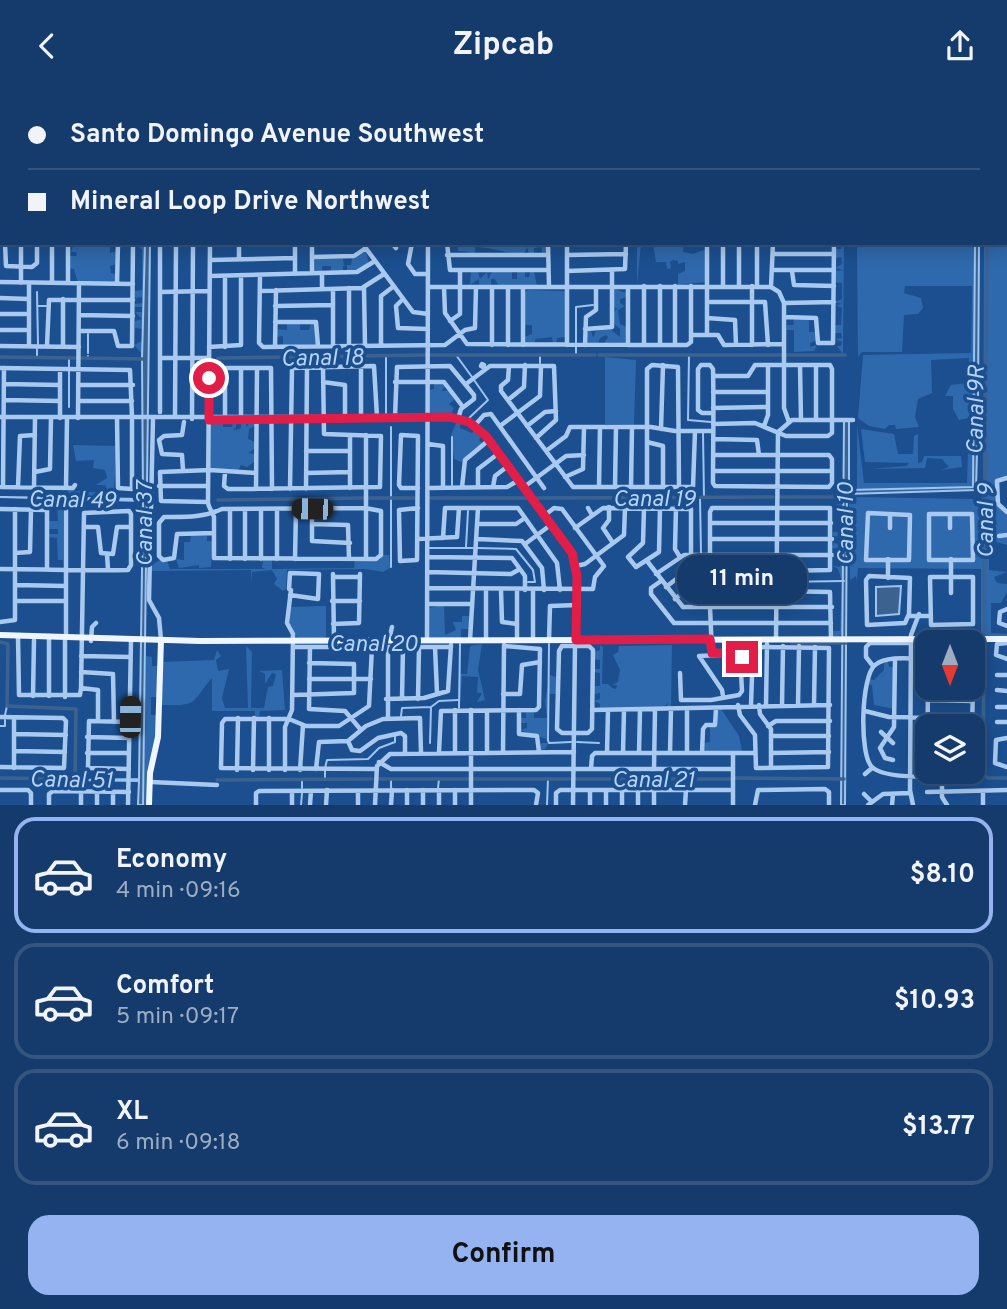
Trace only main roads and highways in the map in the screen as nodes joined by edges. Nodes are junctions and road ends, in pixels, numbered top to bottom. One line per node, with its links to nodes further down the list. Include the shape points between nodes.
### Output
1 (0, 637): 2 (main road)
2 (18, 638): 3 (main road); 3 (main road)
3 (49, 638): 4 (main road)
4 (161, 641): 5 (main road); 6 (main road)
5 (1007, 641)
6 (154, 757): 7 (main road); 7 (main road)
7 (150, 805)

